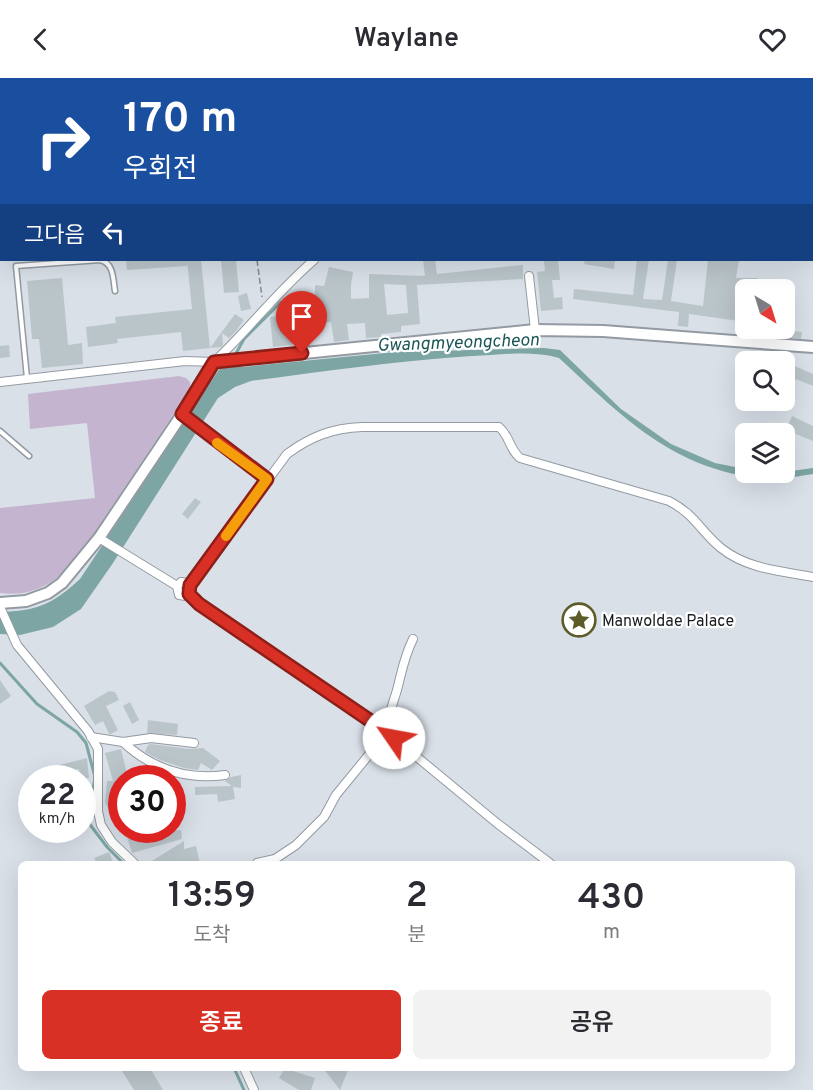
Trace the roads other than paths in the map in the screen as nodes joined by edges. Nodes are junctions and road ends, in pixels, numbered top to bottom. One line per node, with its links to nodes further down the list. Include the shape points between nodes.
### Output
1 (313, 261): 6 (street, via 262,309)
2 (529, 276): 4 (street)
3 (115, 291): 7 (lane, via 111,267 105,261 16,266)
4 (535, 330): 5 (street, via 603,331); 6 (street)
5 (813, 347)
6 (224, 361): 7 (street, via 185,361); 9 (street)
7 (28, 379): 8 (street)
8 (0, 382)
9 (184, 417): 12 (street); 13 (street)
10 (0, 431): 11 (lane)
11 (29, 456)
12 (267, 479): 14 (street, via 286,454 306,441 344,428 499,427 520,458 669,501 684,509 719,547 734,557 754,566); 15 (street)
13 (102, 541): 16 (street); 18 (street, via 48,593)
14 (813, 577)
15 (190, 585): 16 (street, via 185,582); 17 (street)
16 (177, 586): 17 (street, via 179,595)
17 (189, 594): 21 (street)
18 (1, 607): 22 (street, via 13,638)
19 (413, 639): 20 (street, via 402,664)
20 (389, 723): 21 (street); 23 (street, via 396,732)
21 (378, 726): 24 (street, via 376,732)
22 (91, 737): 25 (street); 28 (street, via 98,749 101,825)
23 (394, 738): 24 (street, via 389,742); 30 (street)
24 (381, 740): 29 (street, via 336,795 324,817 296,844)
25 (123, 742): 26 (street, via 151,738); 27 (street, via 146,760 184,776)
26 (194, 743)
27 (225, 775)
28 (132, 861)
29 (266, 861)
30 (547, 861)
31 (244, 1071): 32 (street)
32 (254, 1090)

